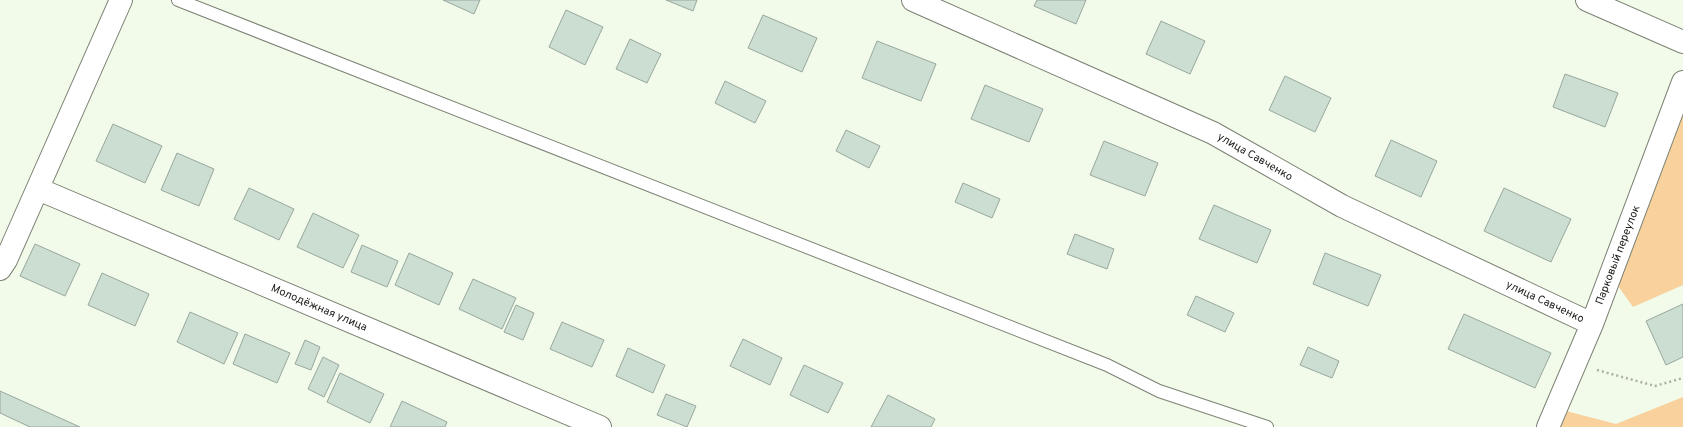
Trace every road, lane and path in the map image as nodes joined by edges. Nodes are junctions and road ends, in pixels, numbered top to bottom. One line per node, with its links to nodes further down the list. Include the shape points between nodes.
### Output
1 (121, 0): 7 (street)
2 (178, 0): 13 (lane, via 1107,365 1159,391)
3 (913, 0): 9 (street, улица Савченко, via 1213,133 1342,206)
4 (1587, 0): 5 (street)
5 (1683, 42)
6 (1683, 82): 9 (street, Парковый переулок)
7 (38, 189): 8 (street); 12 (street, Молодёжная улица)
8 (0, 269)
9 (1592, 324): 10 (street, Парковый переулок)
10 (1575, 364): 11 (path, via 1655,386); 14 (street, Парковый переулок)
11 (1683, 378)
12 (600, 427)
13 (1267, 427)
14 (1548, 427)

